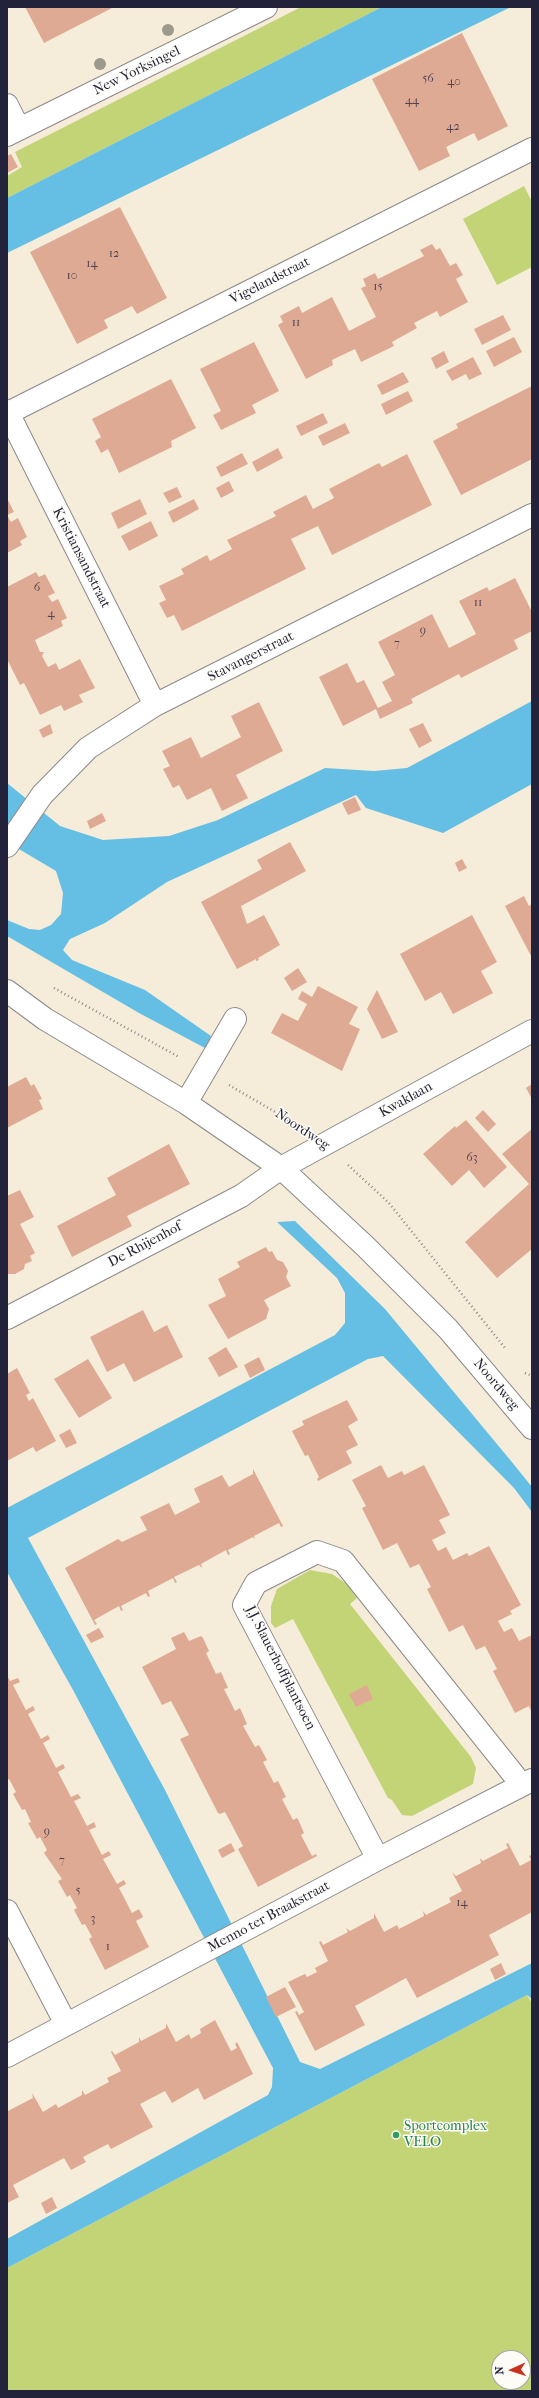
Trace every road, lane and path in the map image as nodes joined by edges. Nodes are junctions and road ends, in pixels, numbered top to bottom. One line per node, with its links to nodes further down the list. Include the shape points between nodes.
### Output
1 (266, 7): 3 (street, New Yorksingel)
2 (7, 105): 3 (street)
3 (13, 132)
4 (532, 149): 5 (street, Vigelandstraat)
5 (8, 412): 7 (street, Kristiansandstraat)
6 (532, 515): 7 (street, Stavangerstraat)
7 (155, 705): 8 (street, Stavangerstraat, via 88,748 42,795)
8 (7, 846)
9 (48, 984): 15 (path, Noordweg)
10 (7, 991): 12 (street, Noordweg)
11 (7, 1004): 12 (street, Noordweg)
12 (46, 1019): 16 (street, Noordweg)
13 (236, 1019): 15 (street)
14 (532, 1031): 17 (street, Kwaklaan)
15 (205, 1071): 16 (street); 17 (path, Noordweg, via 288,1118)
16 (186, 1103): 18 (street, Noordweg)
17 (326, 1144): 18 (street, Kwaklaan); 20 (path, Noordweg, via 389,1203)
18 (281, 1168): 19 (street, De Rhijenhof, via 241,1196); 23 (street, Noordweg, via 366,1247 448,1329)
19 (7, 1318)
20 (506, 1349)
21 (519, 1367): 22 (path, Noordweg, via 524,1373)
22 (532, 1376)
23 (532, 1428)
24 (527, 1783): 25 (street, Menno ter Braakstraat); 25 (street, J.J. Slauerhoffplantsoen, via 343,1561 316,1552 256,1583 244,1605)
25 (378, 1859): 27 (street, Menno ter Braakstraat)
26 (7, 1911): 27 (street)
27 (66, 2024): 28 (street, Menno ter Braakstraat)
28 (7, 2056)

